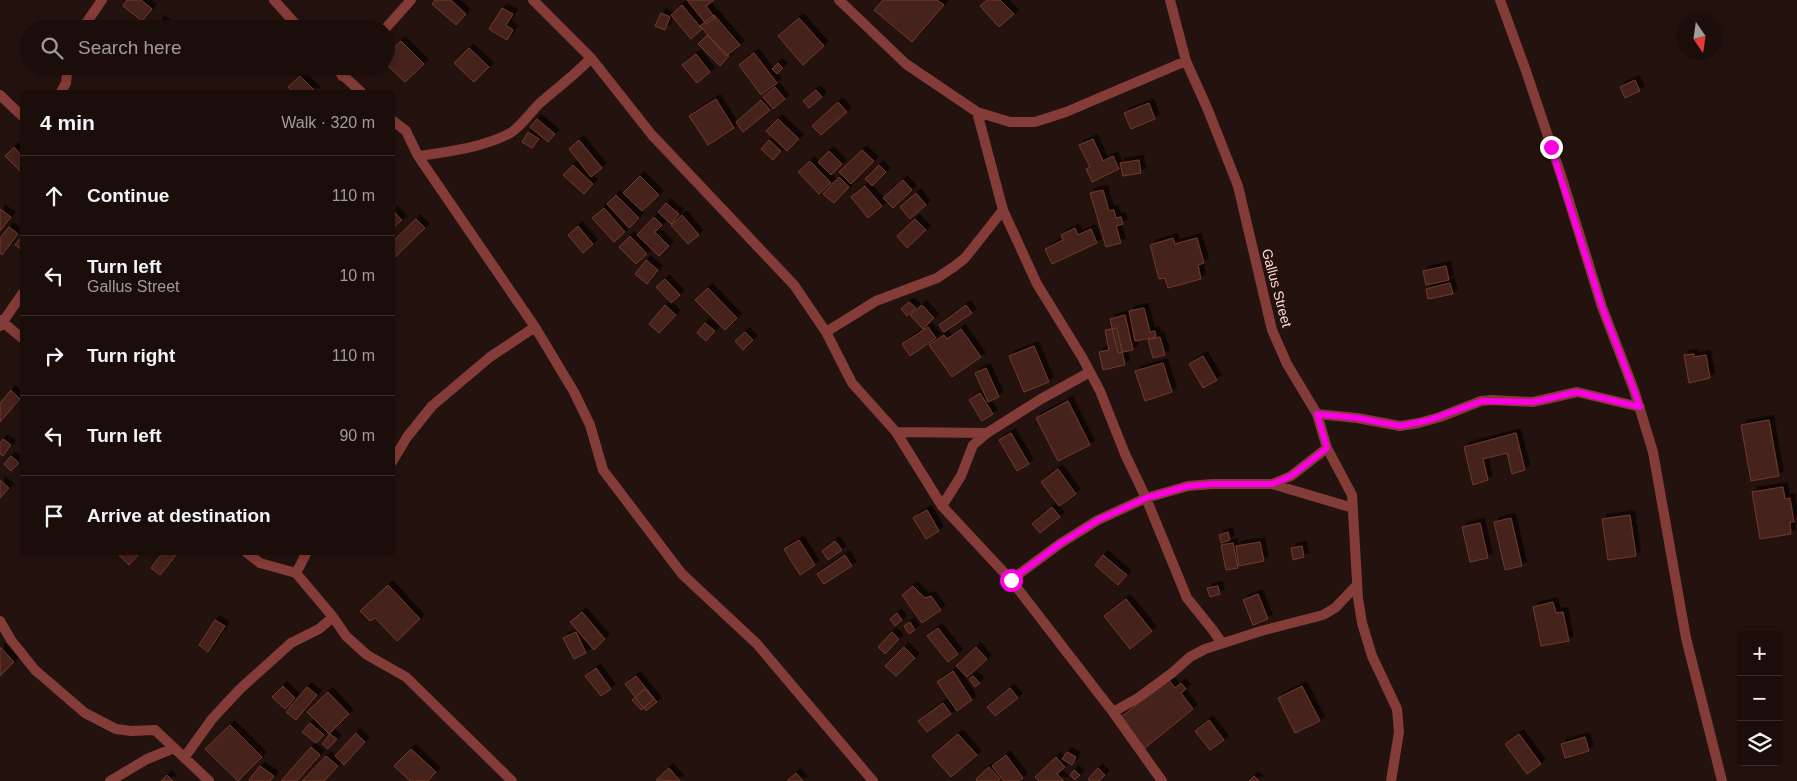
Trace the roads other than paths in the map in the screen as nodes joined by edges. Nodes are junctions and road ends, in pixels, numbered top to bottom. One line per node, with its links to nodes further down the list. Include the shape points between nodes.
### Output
1 (102, 0): 8 (street)
2 (274, 0): 9 (street)
3 (411, 0): 10 (street)
4 (533, 0): 11 (street)
5 (839, 0): 18 (street, via 906,64)
6 (1170, 0): 12 (street, Gallus Street)
7 (1500, 0): 29 (street, via 1559,169 1602,307)
8 (88, 20)
9 (292, 20)
10 (393, 20)
11 (591, 58): 21 (street, via 513,131 468,147); 26 (street, via 652,135 794,285)
12 (1186, 60): 18 (street, via 1066,112 1035,122 1010,122); 30 (street, Gallus Street, via 1238,186 1272,330)
13 (67, 75): 15 (street)
14 (342, 76): 16 (street)
15 (62, 90)
16 (359, 90)
17 (0, 95): 19 (street)
18 (977, 112): 22 (street)
19 (20, 114)
20 (395, 122): 21 (street, via 406,131)
21 (418, 156): 25 (street)
22 (1003, 210): 26 (street, via 955,266 937,278 876,301); 28 (street, via 1037,284)
23 (20, 297): 24 (street)
24 (1, 323): 27 (street)
25 (535, 327): 34 (street, via 490,357 432,406); 53 (street, via 586,417 602,470 682,574 757,644)
26 (826, 332): 31 (street, via 852,383)
27 (20, 337)
28 (1090, 372): 32 (street, via 1041,398); 36 (street)
29 (1640, 407): 30 (street, via 1577,392 1533,402 1482,401 1433,419 1400,426); 56 (street, via 1653,452 1686,638)
30 (1317, 414): 33 (street, Gallus Street)
31 (896, 432): 32 (street); 37 (street)
32 (988, 433): 37 (street, via 973,445 961,476)
33 (1327, 448): 35 (street, via 1291,476); 38 (street, Gallus Street, via 1352,495)
34 (395, 457)
35 (1272, 484): 36 (street, via 1188,486); 38 (street)
36 (1146, 498): 42 (street, via 1098,520); 46 (street, via 1187,598)
37 (942, 506): 42 (street)
38 (1353, 508): 43 (street, Gallus Street)
39 (250, 555): 41 (street, via 260,563)
40 (305, 555): 41 (street)
41 (296, 573): 44 (street)
42 (1011, 580): 47 (street)
43 (1357, 585): 46 (street, via 1336,608 1323,615); 55 (street, Gallus Street, via 1362,624 1372,656 1398,709)
44 (333, 617): 49 (street, via 319,629 291,643 240,689 212,719); 52 (street, via 346,636 367,654 406,677)
45 (0, 621): 48 (street, via 34,670 85,713 116,729 155,730)
46 (1222, 643): 47 (street, via 1190,657 1138,698)
47 (1113, 712): 54 (street)
48 (174, 748): 49 (street); 50 (street, via 147,759)
49 (184, 758): 51 (street)
50 (110, 781)
51 (209, 781)
52 (512, 781)
53 (873, 781)
54 (1162, 781)
55 (1391, 781)
56 (1722, 781)

